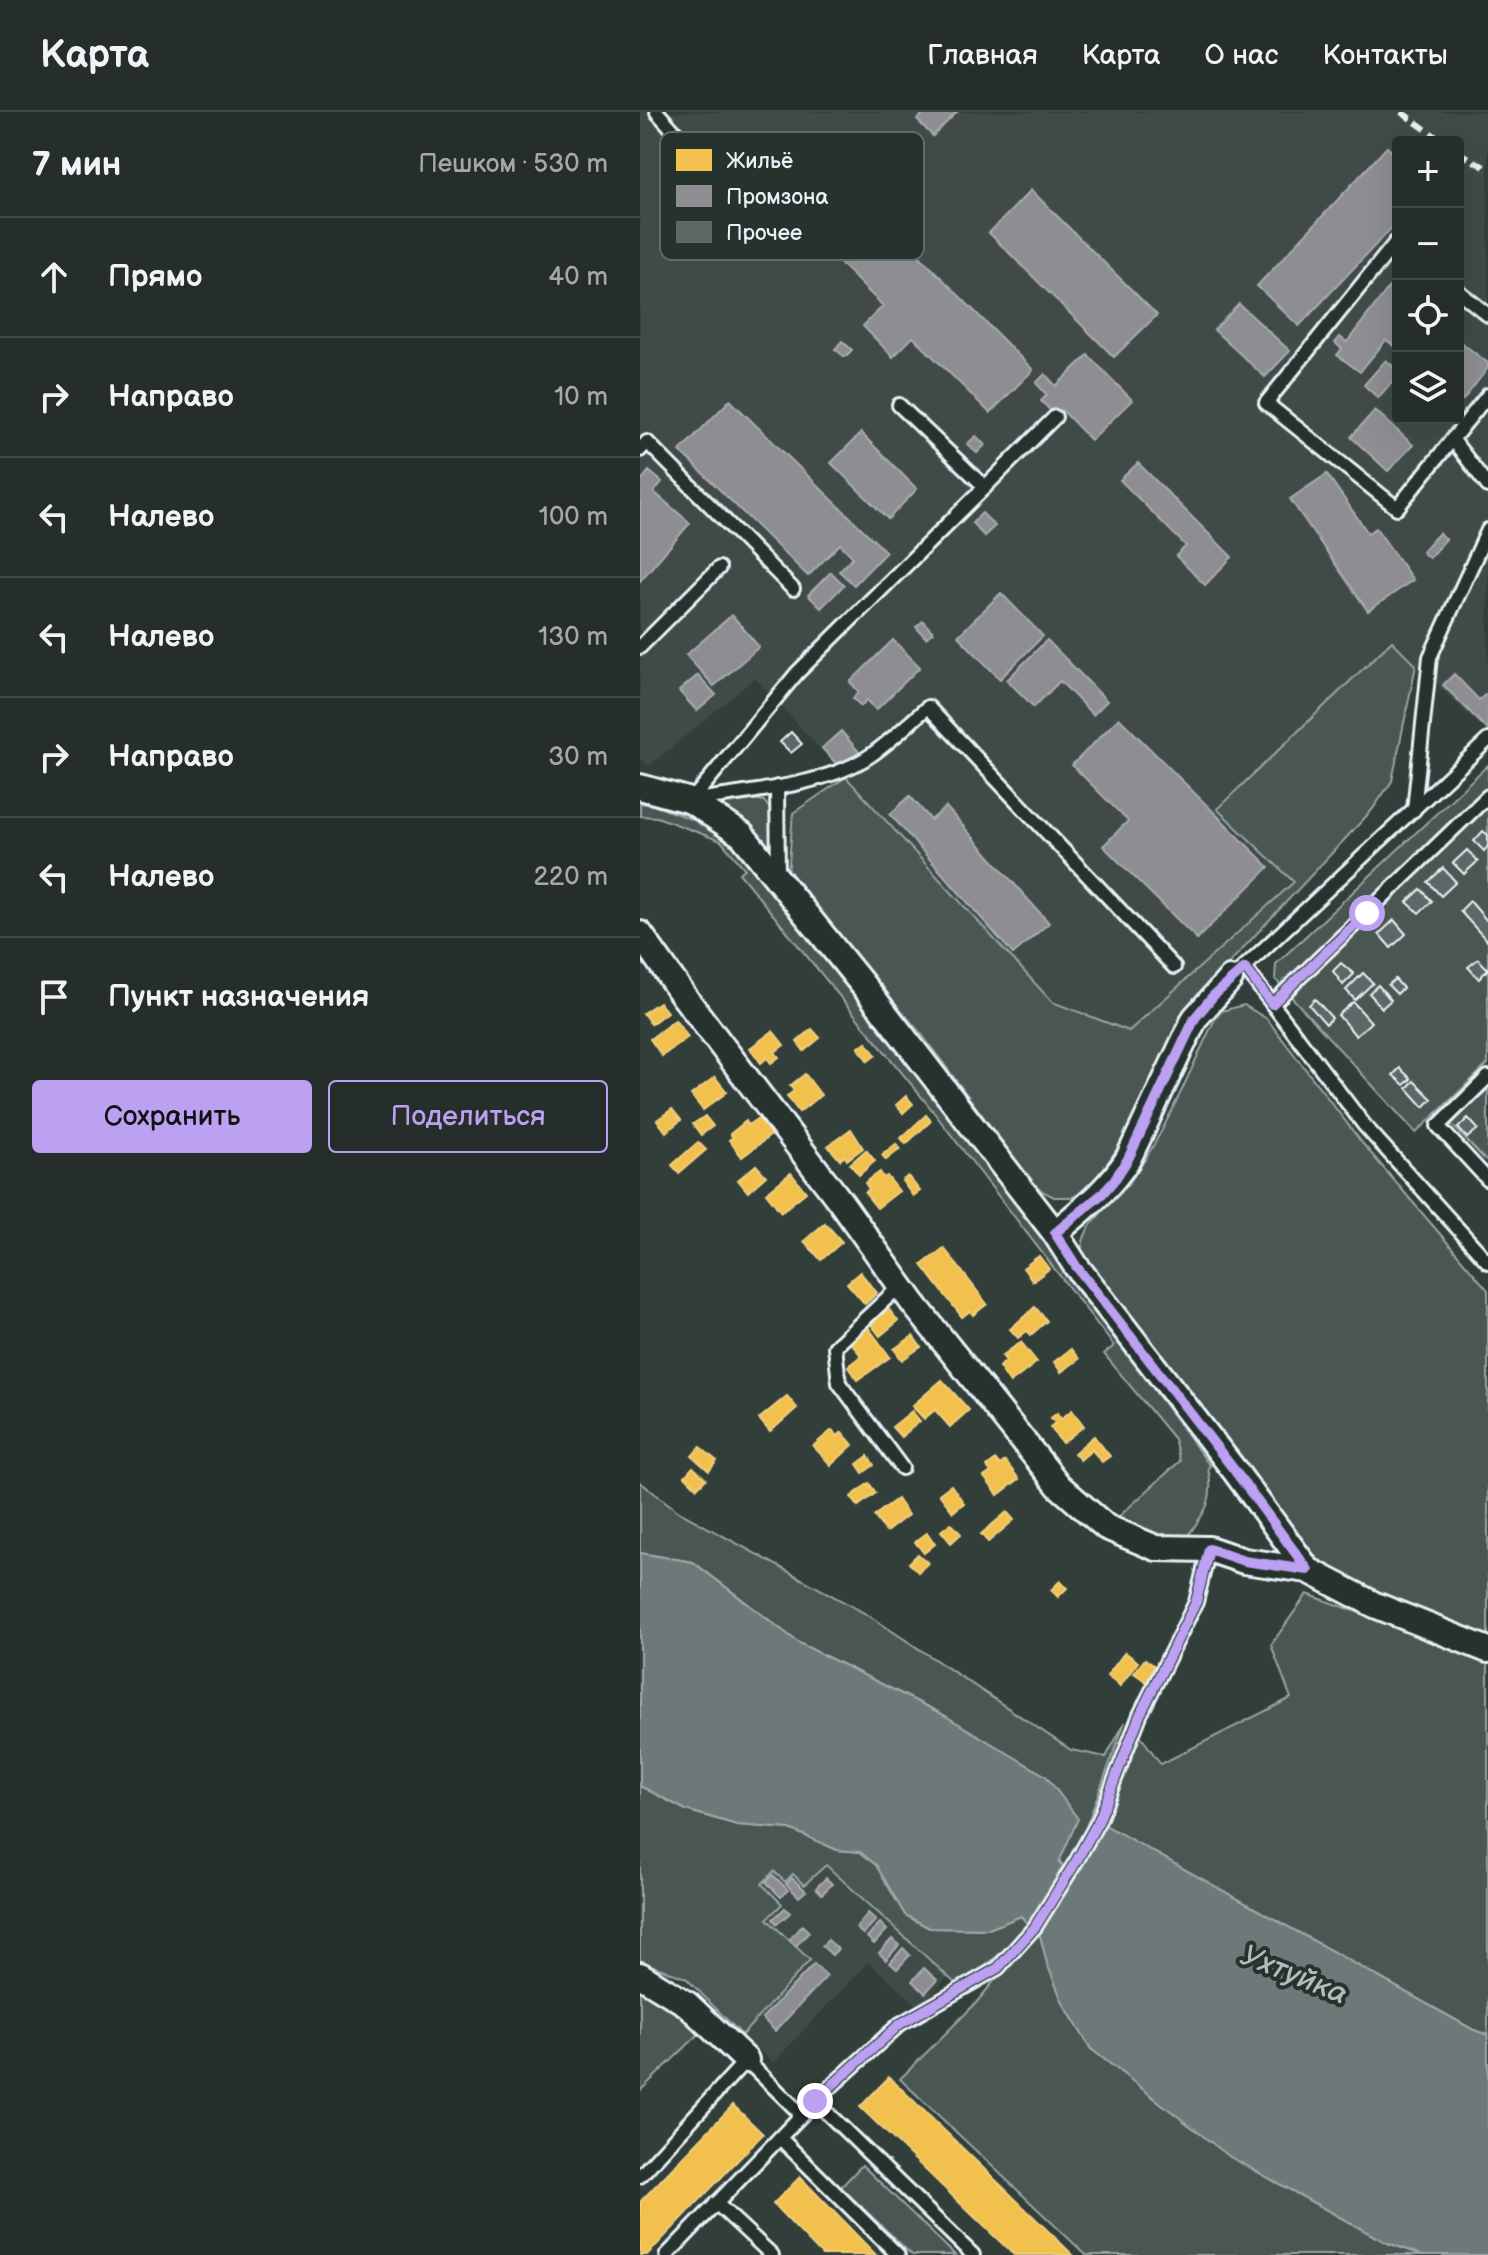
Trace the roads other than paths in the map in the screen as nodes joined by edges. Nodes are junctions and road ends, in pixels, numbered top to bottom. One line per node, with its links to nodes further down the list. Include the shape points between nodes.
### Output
1 (657, 112): 2 (lane)
2 (675, 132)
3 (1392, 247): 9 (lane, via 1266,403 1397,508)
4 (1464, 296): 5 (lane)
5 (1488, 315)
6 (1488, 395): 9 (lane)
7 (899, 405): 12 (lane)
8 (1055, 417): 12 (lane)
9 (1452, 439): 11 (lane)
10 (640, 450): 15 (lane, via 647,442)
11 (1488, 486)
12 (985, 487): 21 (lane, via 797,673)
13 (1488, 530): 22 (lane, via 1430,657)
14 (719, 568): 16 (lane)
15 (793, 589)
16 (640, 647)
17 (1488, 740): 22 (lane)
18 (640, 787): 21 (street)
19 (777, 787): 21 (lane); 23 (lane); 25 (lane, via 841,771 870,756 928,707)
20 (1488, 796): 27 (lane)
21 (691, 801): 23 (street, via 742,835)
22 (1414, 810): 26 (lane)
23 (778, 880): 30 (street)
24 (640, 934): 32 (street)
25 (1174, 967)
26 (1238, 974): 27 (lane); 30 (street, via 1195,1018 1115,1179)
27 (1272, 1004): 31 (lane, via 1365,1126)
28 (1488, 1077): 29 (lane, via 1438,1126)
29 (1488, 1180)
30 (1055, 1233): 35 (street)
31 (1488, 1262)
32 (901, 1285): 33 (lane, via 835,1347 839,1383); 34 (street, via 1059,1486 1106,1527 1156,1548)
33 (902, 1468)
34 (1209, 1549): 35 (street, via 1244,1561); 39 (lane, via 1196,1602 1140,1715 1099,1820 1035,1927 998,1968 900,2024)
35 (1308, 1570): 36 (street, via 1375,1605)
36 (1488, 1650)
37 (640, 1975): 38 (street, via 687,2004)
38 (746, 2060): 40 (lane); 42 (lane)
39 (815, 2101): 40 (lane); 47 (lane)
40 (802, 2115): 41 (lane)
41 (780, 2138): 43 (lane); 46 (lane)
42 (641, 2174)
43 (716, 2203): 44 (lane); 45 (lane)
44 (667, 2255)
45 (772, 2255)
46 (898, 2255)
47 (973, 2255)

